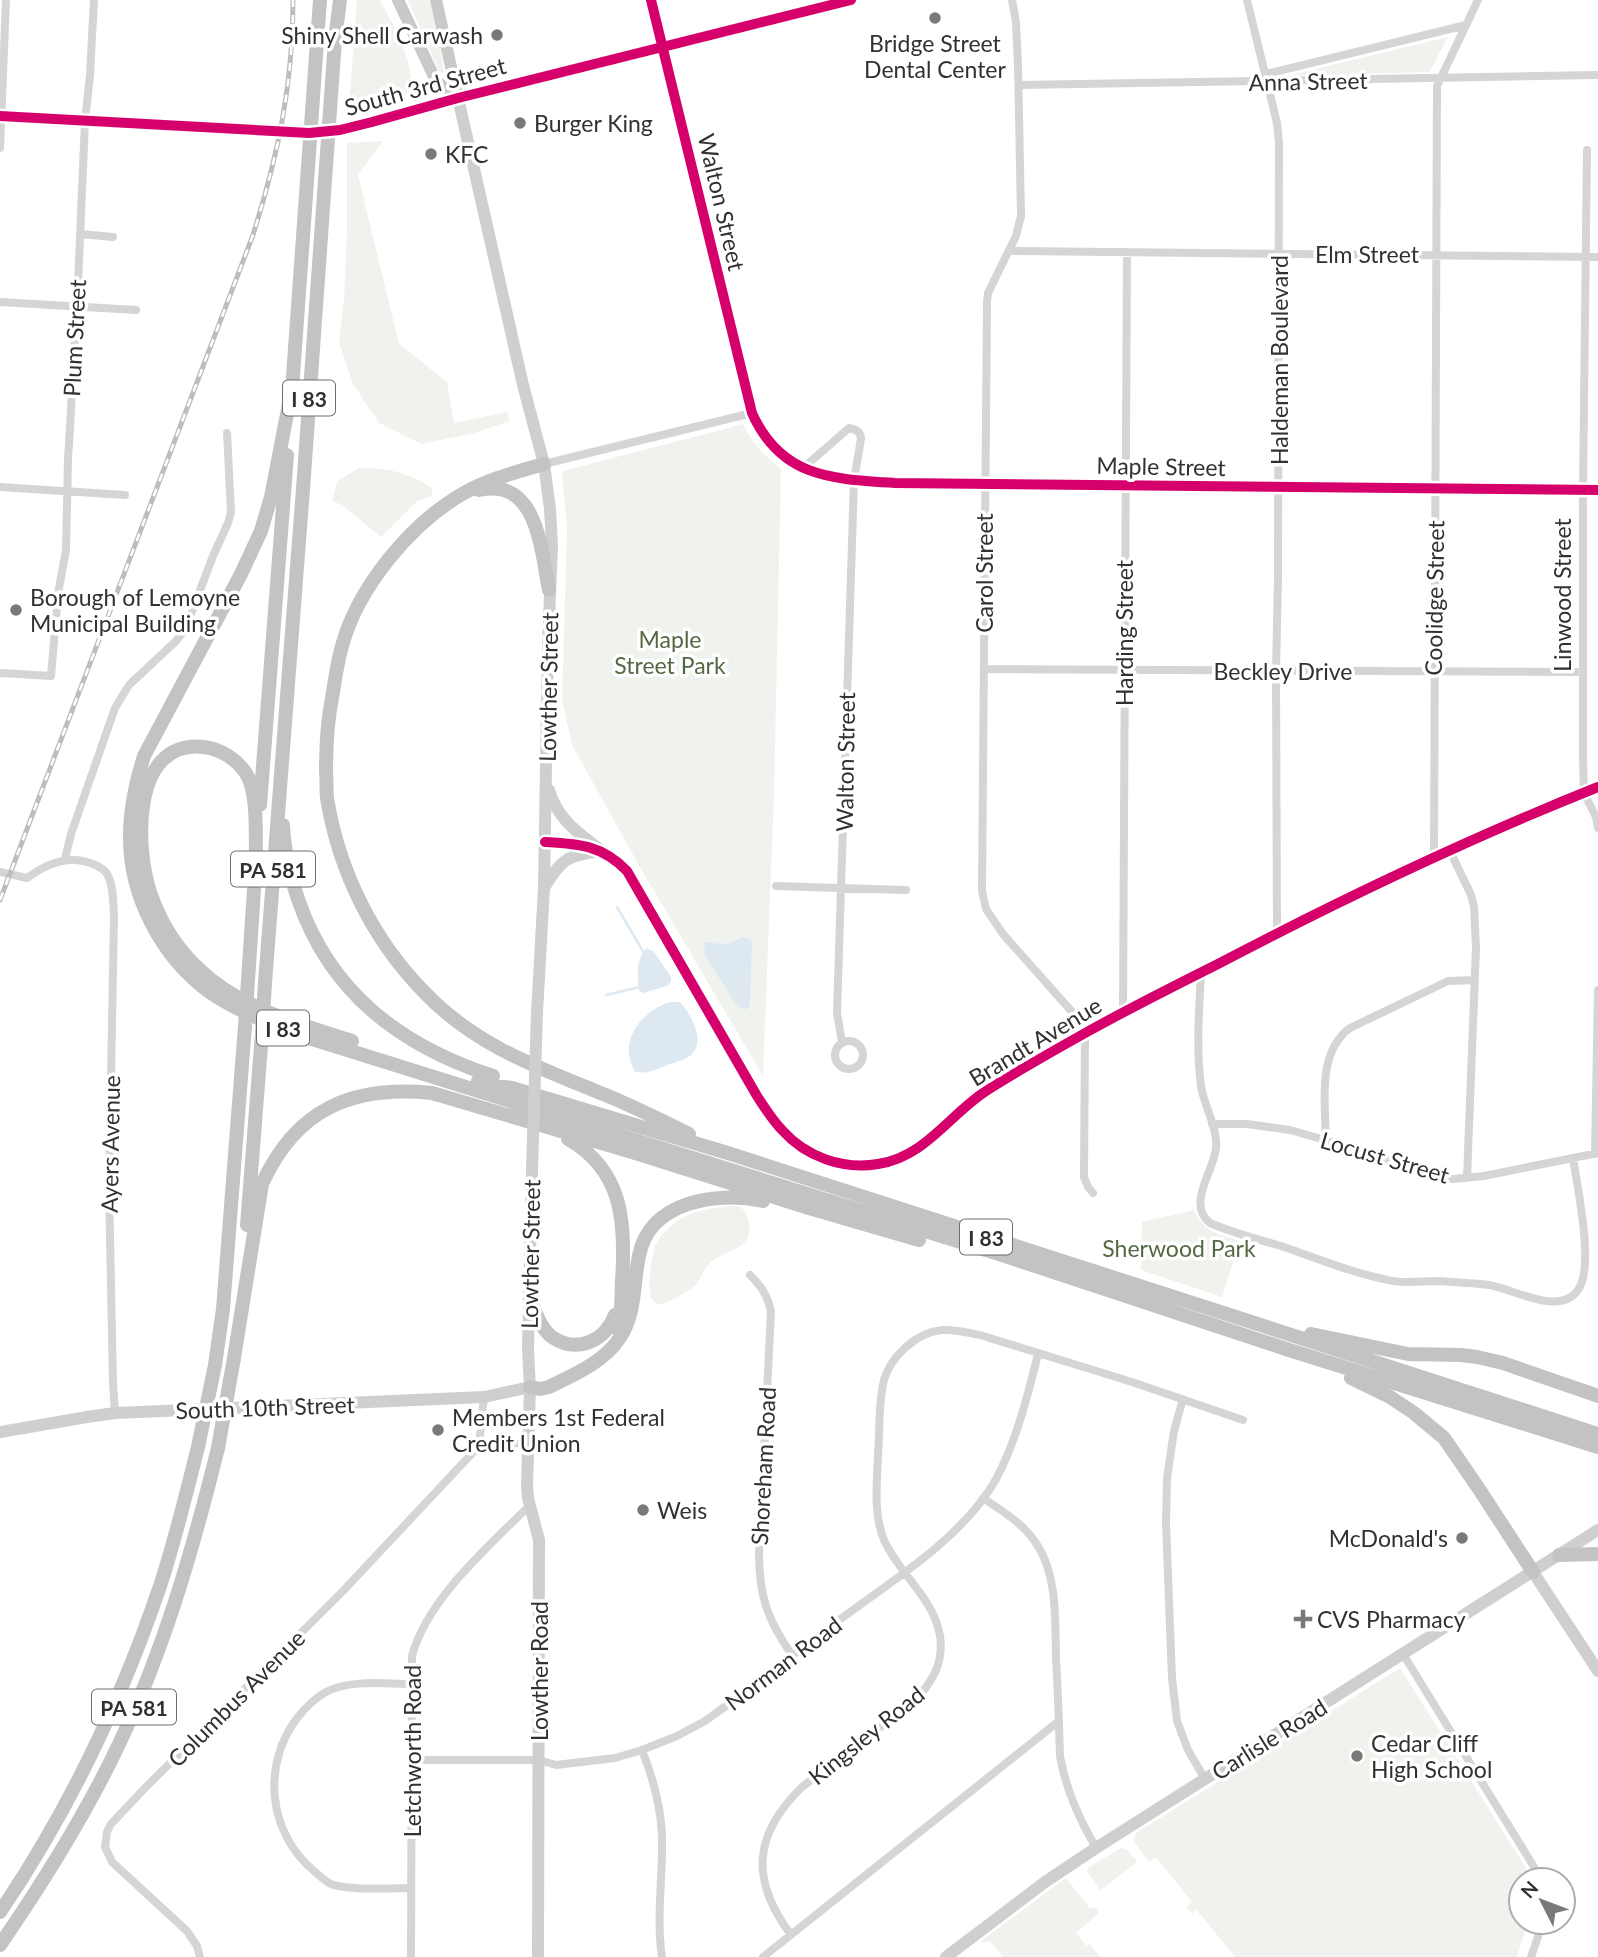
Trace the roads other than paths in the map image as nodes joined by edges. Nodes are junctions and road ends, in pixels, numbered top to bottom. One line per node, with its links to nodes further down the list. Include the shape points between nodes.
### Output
1 (6, 0): 20 (street)
2 (94, 0): 21 (street, Plum Street)
3 (320, 0): 35 (highway, I 83)
4 (340, 0): 58 (highway, I 83)
5 (398, 0): 19 (main road, via 436,81)
6 (436, 0): 19 (main road, Lowther Street)
7 (651, 0): 14 (street, Walton Street)
8 (851, 0): 12 (main road, South 3rd Street)
9 (1012, 0): 18 (street, Carol Street)
10 (1247, 0): 16 (street, Haldeman Boulevard)
11 (1478, 0): 13 (street)
12 (830, 3): 14 (main road, South 3rd Street)
13 (1466, 25): 16 (street, Anna Street); 17 (street)
14 (662, 46): 19 (main road, South 3rd Street); 36 (street, Walton Street)
15 (1598, 75): 17 (street, Anna Street)
16 (1266, 78): 17 (street, Anna Street); 18 (street, Anna Street); 28 (street, Haldeman Boulevard, via 1279,143)
17 (1440, 78): 29 (street, Coolidge Street)
18 (1019, 85): 26 (street, Carol Street, via 1021,216)
19 (458, 98): 21 (main road, South 3rd Street, bridge, via 340,130 309,133); 38 (main road, Lowther Street)
20 (1, 116): 21 (main road, South 3rd Street); 22 (street)
21 (85, 121): 24 (street, Plum Street)
22 (0, 148)
23 (1587, 150): 30 (street, Linwood Street)
24 (80, 234): 25 (street); 33 (street, Plum Street)
25 (113, 237)
26 (1010, 251): 27 (street, Elm Street); 41 (street, Carol Street, via 987,302)
27 (1127, 252): 28 (street, Elm Street); 42 (street, Harding Street)
28 (1279, 253): 29 (street, Elm Street); 44 (street, Haldeman Boulevard)
29 (1437, 254): 30 (street, Elm Street); 45 (street, Coolidge Street)
30 (1587, 257): 31 (street, Elm Street); 46 (street, Linwood Street)
31 (1598, 257)
32 (0, 302): 33 (street)
33 (77, 307): 34 (street); 48 (street, Plum Street)
34 (136, 310)
35 (293, 383): 68 (highway, PA 581); 94 (highway, I 83, via 261,531 144,756 134,787 130,837 139,895 180,965 232,1006 293,1032)
36 (752, 413): 38 (street); 39 (street, Maple Street, via 773,446)
37 (228, 433): 67 (street, via 228,523 185,630 130,685 116,708)
38 (544, 464): 49 (highway); 51 (main road, Lowther Street, via 551,522)
39 (802, 469): 40 (street, Maple Street); 40 (street, Walton Street, via 849,428 855,428 861,439)
40 (854, 480): 41 (street, Maple Street); 72 (street, Walton Street)
41 (985, 485): 42 (street, Maple Street); 52 (street, Carol Street)
42 (1125, 486): 44 (street, Maple Street); 53 (street, Harding Street)
43 (0, 487): 48 (street)
44 (1278, 488): 45 (street, Maple Street); 54 (street, Haldeman Boulevard)
45 (1435, 489): 46 (street, Maple Street); 55 (street, Coolidge Street)
46 (1583, 490): 47 (street, Maple Street); 56 (street, Linwood Street)
47 (1598, 490)
48 (66, 491): 50 (street); 57 (street, Plum Street, via 66,550 51,676)
49 (464, 493): 51 (highway, via 491,487 518,497 528,508); 85 (highway, via 409,535 386,561 342,645 327,726 327,796 340,853 360,902 390,953 426,995 466,1028 514,1058)
50 (125, 495)
51 (549, 590): 59 (main road, Lowther Street)
52 (984, 669): 53 (street, Beckley Drive); 79 (street, Carol Street, via 984,905 1003,934)
53 (1123, 669): 54 (street, Beckley Drive); 78 (street, Harding Street)
54 (1276, 671): 55 (street, Beckley Drive); 74 (street, Haldeman Boulevard)
55 (1433, 671): 56 (street, Beckley Drive); 66 (street, Coolidge Street)
56 (1583, 672): 61 (street, Linwood Street)
57 (0, 673)
58 (281, 755): 81 (highway, I 83, via 288,860 312,934 339,977 390,1026 438,1055); 96 (highway, PA 581, bridge)
59 (546, 779): 63 (main road, Lowther Street); 64 (main road, via 553,804 566,822)
60 (1598, 788): 61 (street, Brandt Avenue)
61 (1584, 793): 62 (street, Linwood Street); 65 (street, Brandt Avenue)
62 (1598, 828)
63 (545, 842): 64 (street, Brandt Avenue); 71 (main road, Lowther Street)
64 (602, 851): 71 (main road, via 572,856); 79 (street, Brandt Avenue, via 627,871 774,1121 800,1146 827,1160 863,1166 901,1158 942,1131 986,1091)
65 (1450, 851): 66 (street, Brandt Avenue); 76 (street, via 1474,907)
66 (1434, 858): 74 (street, Brandt Avenue)
67 (65, 859): 69 (street, via 27,877); 103 (street, Ayers Avenue, via 100,867 107,874 112,894 109,1187)
68 (256, 869): 81 (highway, via 253,794 247,776 231,758 210,748 183,749 168,756 153,775 144,800 140,828 144,874 175,942 200,971 283,1019 491,1085); 129 (highway, PA 581, bridge, via 225,1288 198,1447 160,1586 126,1677 42,1847)
69 (0, 872)
70 (776, 886): 72 (street)
71 (544, 888): 92 (main road, Lowther Street, bridge)
72 (841, 888): 73 (street); 80 (street, Walton Street, via 836,1013)
73 (906, 890)
74 (1277, 933): 75 (street, Brandt Avenue)
75 (1201, 973): 78 (street, Brandt Avenue); 83 (street, via 1199,1072)
76 (1475, 980): 84 (street, via 1448,981 1342,1034 1328,1062); 88 (street)
77 (1598, 990): 86 (street)
78 (1123, 1013): 79 (street, Brandt Avenue)
79 (1087, 1032): 89 (street, via 1084,1177)
80 (842, 1042)
81 (512, 1087): 85 (highway, I 83)
82 (538, 1125): 90 (highway); 93 (highway, via 584,1149 612,1183 622,1222); 96 (highway, via 408,1090 370,1093 316,1115 278,1154 262,1184)
83 (1212, 1125): 84 (street, Locust Street, via 1264,1125); 87 (street, via 1216,1151 1200,1204 1210,1223 1388,1281 1494,1286 1551,1303 1566,1300 1578,1290 1584,1275 1583,1213)
84 (1326, 1140): 88 (street, Locust Street, via 1429,1175)
85 (731, 1154): 95 (highway, I 83)
86 (1597, 1154): 87 (street, Locust Street)
87 (1573, 1158): 88 (street, Locust Street)
88 (1468, 1178)
89 (1093, 1193)
90 (809, 1208): 94 (highway); 99 (highway, via 725,1198 677,1207 666,1214 643,1242 627,1325 610,1351 549,1387)
91 (750, 1275): 118 (street, Shoreham Road, via 762,1287 771,1311 761,1590 768,1616)
92 (530, 1299): 93 (highway, via 552,1337 575,1345 604,1334); 99 (main road, Lowther Street)
93 (620, 1301): 99 (highway, via 618,1324 602,1347)
94 (1174, 1312): 97 (highway, I 83)
95 (1241, 1319): 100 (highway, via 1408,1354 1476,1357); 106 (highway, I 83)
96 (237, 1341): 132 (highway, PA 581, bridge, via 218,1448 194,1544 144,1685 119,1744 58,1856)
97 (1286, 1349): 109 (highway, I 83); 116 (highway, via 1379,1391 1444,1438)
98 (1038, 1354): 102 (street, Kingsley Road); 110 (street, Norman Road, via 1005,1460); 115 (street, Kingsley Road, via 980,1335 944,1330 922,1336 893,1362 882,1391 877,1510 884,1540)
99 (530, 1387): 101 (main road, South 10th Street); 107 (main road, Lowther Road)
100 (1598, 1396)
101 (484, 1397): 103 (main road, South 10th Street); 108 (street)
102 (1182, 1403): 104 (street, Kingsley Road); 125 (street, via 1167,1478 1172,1678 1177,1721)
103 (116, 1413): 105 (main road, South 10th Street)
104 (1243, 1420)
105 (0, 1432)
106 (1598, 1434)
107 (528, 1444): 108 (street); 111 (main road, Lowther Road)
108 (479, 1446): 133 (street, Columbus Avenue, via 107,1832 105,1847 112,1862 187,1931)
109 (1598, 1447)
110 (983, 1498): 115 (street, Norman Road, via 951,1534); 121 (street, via 1019,1524 1044,1558 1053,1595)
111 (530, 1505): 120 (street, Letchworth Road, via 430,1614 415,1642); 124 (main road, Lowther Road, via 539,1541)
112 (1598, 1530): 114 (main road, Carlisle Road)
113 (1598, 1554): 114 (highway)
114 (1559, 1555): 116 (main road, Carlisle Road)
115 (904, 1572): 118 (street, Norman Road); 130 (street, Kingsley Road, via 933,1611 940,1661 917,1699 802,1787 773,1821 764,1849 765,1885 774,1911)
116 (1533, 1572): 117 (main road, Carlisle Road); 119 (main road)
117 (1403, 1654): 125 (main road, Carlisle Road); 127 (street)
118 (792, 1655): 122 (street, Norman Road, via 705,1721)
119 (1598, 1671)
120 (411, 1684): 123 (street, Letchworth Road); 128 (street, via 345,1686 315,1699 285,1738 274,1790 279,1819 293,1849 326,1881 342,1887)
121 (1059, 1721): 126 (street, via 1065,1781); 130 (street)
122 (642, 1750): 124 (street, Norman Road, via 556,1765); 136 (street, via 660,1815)
123 (411, 1760): 124 (street, Norman Road); 128 (street, Letchworth Road)
124 (539, 1760): 135 (main road, Lowther Road)
125 (1205, 1779): 126 (main road, Carlisle Road)
126 (1096, 1848): 138 (main road, Carlisle Road)
127 (1533, 1866)
128 (411, 1888): 134 (street, Letchworth Road)
129 (0, 1912)
130 (791, 1935): 137 (street)
131 (1539, 1936): 139 (street)
132 (0, 1945)
133 (200, 1957)
134 (411, 1957)
135 (538, 1957)
136 (662, 1957)
137 (763, 1957)
138 (946, 1957)
139 (1531, 1957)

